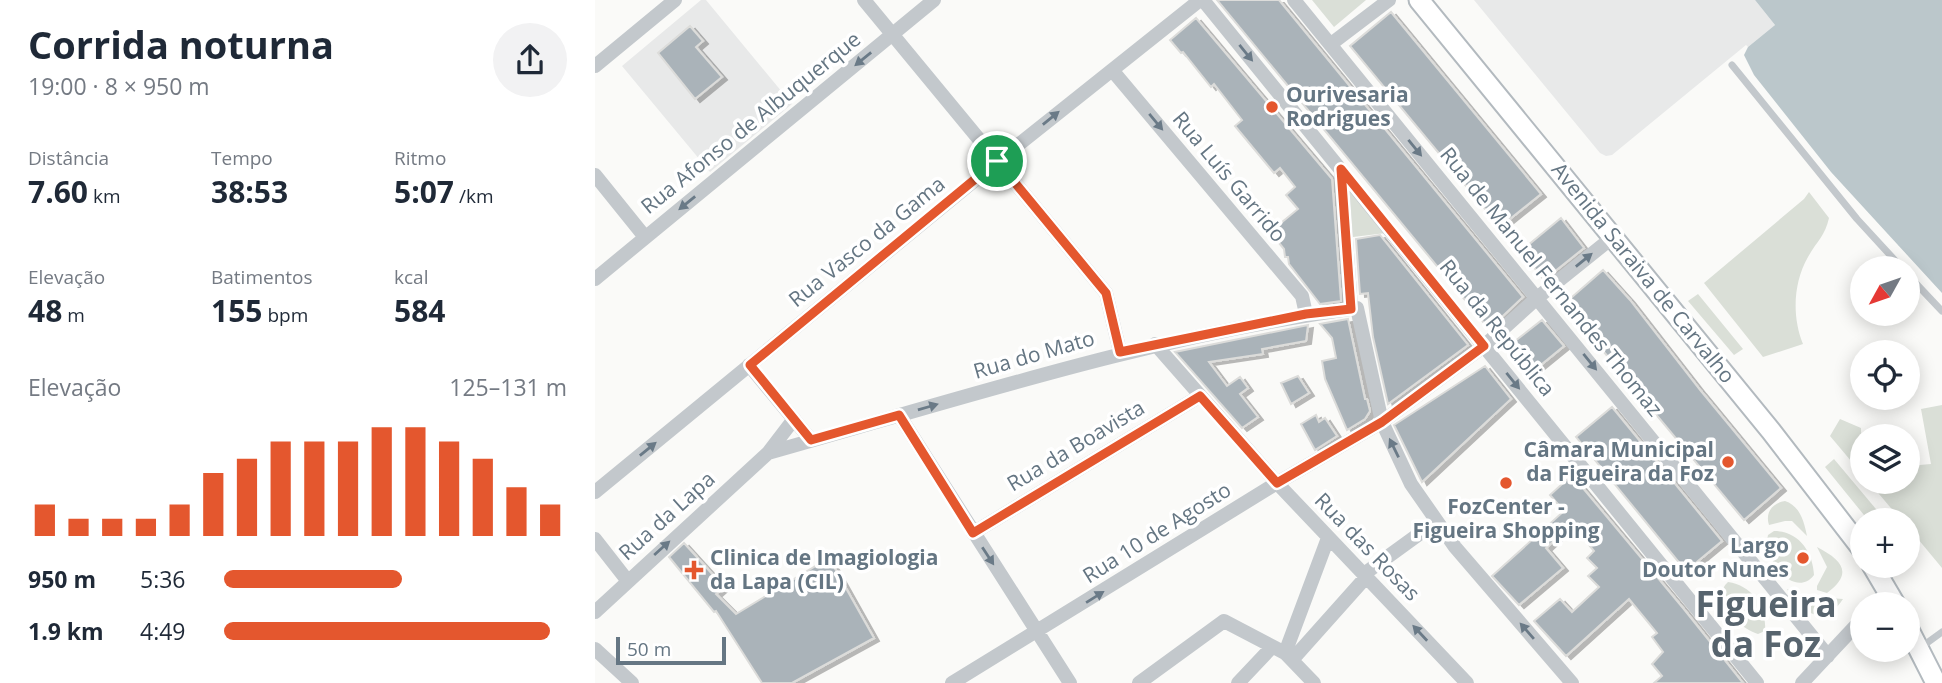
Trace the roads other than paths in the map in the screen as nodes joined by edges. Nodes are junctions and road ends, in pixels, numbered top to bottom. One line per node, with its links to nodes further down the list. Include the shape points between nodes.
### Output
1 (675, 0): 11 (street)
2 (865, 0): 8 (street)
3 (935, 0): 8 (street, Rua Afonso de Albuquerque)
4 (1201, 0): 12 (street, Rua Vasco da Gama); 14 (street, Rua da República, one-way to 14)
5 (1294, 0): 9 (street, Rua de Manuel Fernandes Thomaz)
6 (1389, 0): 9 (street)
7 (1419, 0): 17 (main road, Avenida Saraiva de Carvalho)
8 (892, 34): 13 (street); 16 (street, Rua Afonso de Albuquerque, one-way to 16)
9 (1331, 44): 21 (street, Rua de Manuel Fernandes Thomaz, one-way to 21)
10 (1732, 65): 18 (lane)
11 (595, 66)
12 (1112, 70): 13 (street, Rua Vasco da Gama, one-way to 12); 24 (street, Rua Luís Garrido, one-way to 24, via 1302,296)
13 (997, 161): 27 (street, via 1106,293); 28 (street, Rua Vasco da Gama)
14 (1341, 169): 22 (street); 26 (street, Rua da República)
15 (595, 175): 16 (street)
16 (645, 237): 19 (street, Rua Afonso de Albuquerque)
17 (1613, 237): 21 (street, Rua 10 de Agosto, one-way to 17); 39 (main road, Avenida Saraiva de Carvalho)
18 (1891, 256)
19 (595, 279)
20 (1920, 288): 23 (lane)
21 (1537, 298): 26 (street, Rua 10 de Agosto); 51 (street, Rua de Manuel Fernandes Thomaz, one-way to 51)
22 (1354, 308): 24 (street, Rua do Mato); 32 (street)
23 (1942, 311)
24 (1306, 314): 25 (street, Rua do Mato)
25 (1155, 344): 27 (street, Rua do Mato); 29 (street, Rua das Rosas)
26 (1484, 346): 32 (street, Rua 10 de Agosto); 60 (street, Rua da República, one-way to 60)
27 (1120, 352): 30 (street, Rua do Mato, one-way to 27)
28 (750, 365): 31 (street); 36 (street, Rua Vasco da Gama, one-way to 28)
29 (1200, 396): 35 (street, Rua das Rosas); 38 (street, Rua da Boavista)
30 (899, 415): 33 (street, Rua do Mato); 38 (street)
31 (794, 419): 33 (street); 34 (street)
32 (1382, 422): 35 (street, Rua 10 de Agosto); 37 (street, one-way to 32, via 1411,484)
33 (811, 440): 34 (street, Rua do Mato)
34 (768, 453): 43 (street, Rua da Lapa, one-way to 34)
35 (1277, 483): 40 (street, Rua das Rosas); 47 (street, Rua 10 de Agosto, one-way to 35)
36 (595, 492)
37 (1437, 521): 42 (street); 59 (street, one-way to 37)
38 (973, 533): 47 (street, one-way to 47)
39 (1850, 533)
40 (1328, 538): 42 (street, Rua das Rosas); 50 (street)
41 (595, 539): 43 (street)
42 (1365, 575): 50 (street); 58 (street, Rua das Rosas, one-way to 42)
43 (627, 580): 44 (street, Rua da Lapa)
44 (595, 612)
45 (1850, 632): 51 (street)
46 (1942, 632): 49 (lane)
47 (1037, 633): 54 (street, Rua 10 de Agosto); 55 (street)
48 (595, 649): 53 (street)
49 (1920, 649): 62 (main road)
50 (1283, 653): 52 (street); 56 (street, via 1224,621); 57 (street)
51 (1828, 656): 61 (street)
52 (1308, 681)
53 (632, 683)
54 (953, 683)
55 (1070, 683)
56 (1139, 683)
57 (1238, 683)
58 (1467, 683)
59 (1571, 683)
60 (1757, 683)
61 (1802, 683)
62 (1936, 683)

